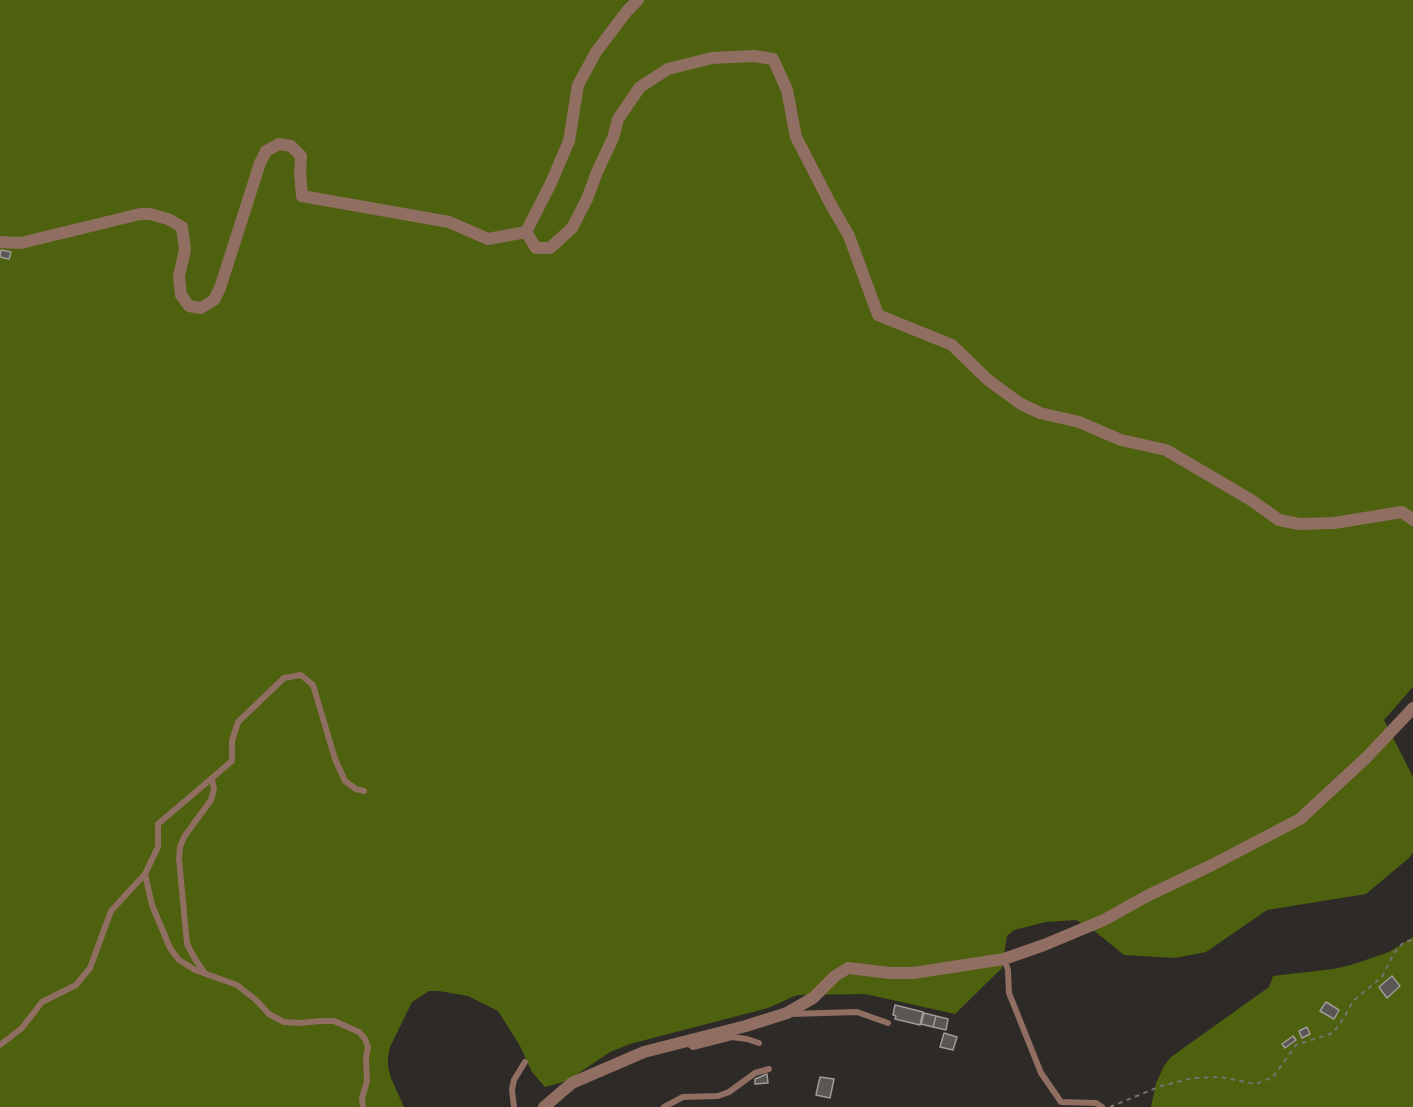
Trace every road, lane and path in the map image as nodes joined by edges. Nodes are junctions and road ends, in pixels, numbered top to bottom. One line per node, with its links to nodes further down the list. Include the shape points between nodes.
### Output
1 (638, 0): 2 (street, via 596,52 578,85 569,141)
2 (526, 232): 3 (street, via 488,239 449,222 302,196 300,156 291,146 279,144 266,151 260,163 220,288 214,300 201,308 189,306 181,295 179,276 185,250 182,227 168,219 140,214 21,243); 4 (street, via 536,248 550,248 572,228 618,119 640,87 668,69 712,58 773,59 788,90 796,137 849,236 878,315 952,345 988,380 1021,404 1121,440 1166,450 1279,520 1334,523 1402,512)
3 (0, 242)
4 (1413, 520)
5 (1413, 708): 10 (street, via 1300,819 1104,920)
6 (212, 778): 7 (lane, via 232,761 232,741 238,722 284,678 301,675 313,686 345,781); 8 (lane, via 159,824 158,847); 11 (lane, via 211,800 184,837 179,859 187,944)
7 (364, 792)
8 (145, 874): 11 (lane, via 152,905 170,948 179,960); 16 (lane, via 111,910 90,968 76,985 42,1002 22,1028)
9 (1413, 940): 24 (path, via 1404,942 1394,952 1382,977 1353,1001 1333,1033 1296,1045 1273,1077 1256,1084 1220,1077 1193,1078 1161,1086)
10 (1004, 959): 12 (street, via 913,973 848,968 813,998); 23 (lane, via 1009,993 1041,1073 1061,1102 1096,1103)
11 (204, 973): 19 (lane, via 237,985 284,1022 334,1021 359,1032 368,1047)
12 (787, 1013): 13 (lane, via 857,1012); 14 (street)
13 (888, 1023)
14 (685, 1041): 15 (lane, via 693,1047 732,1037); 21 (street, via 644,1052 572,1083)
15 (759, 1043)
16 (0, 1045)
17 (525, 1062): 20 (lane, via 514,1080)
18 (770, 1069): 22 (lane, via 755,1073 718,1096 683,1097)
19 (363, 1107)
20 (514, 1107)
21 (544, 1107)
22 (664, 1107)
23 (1102, 1107)
24 (1110, 1107)

